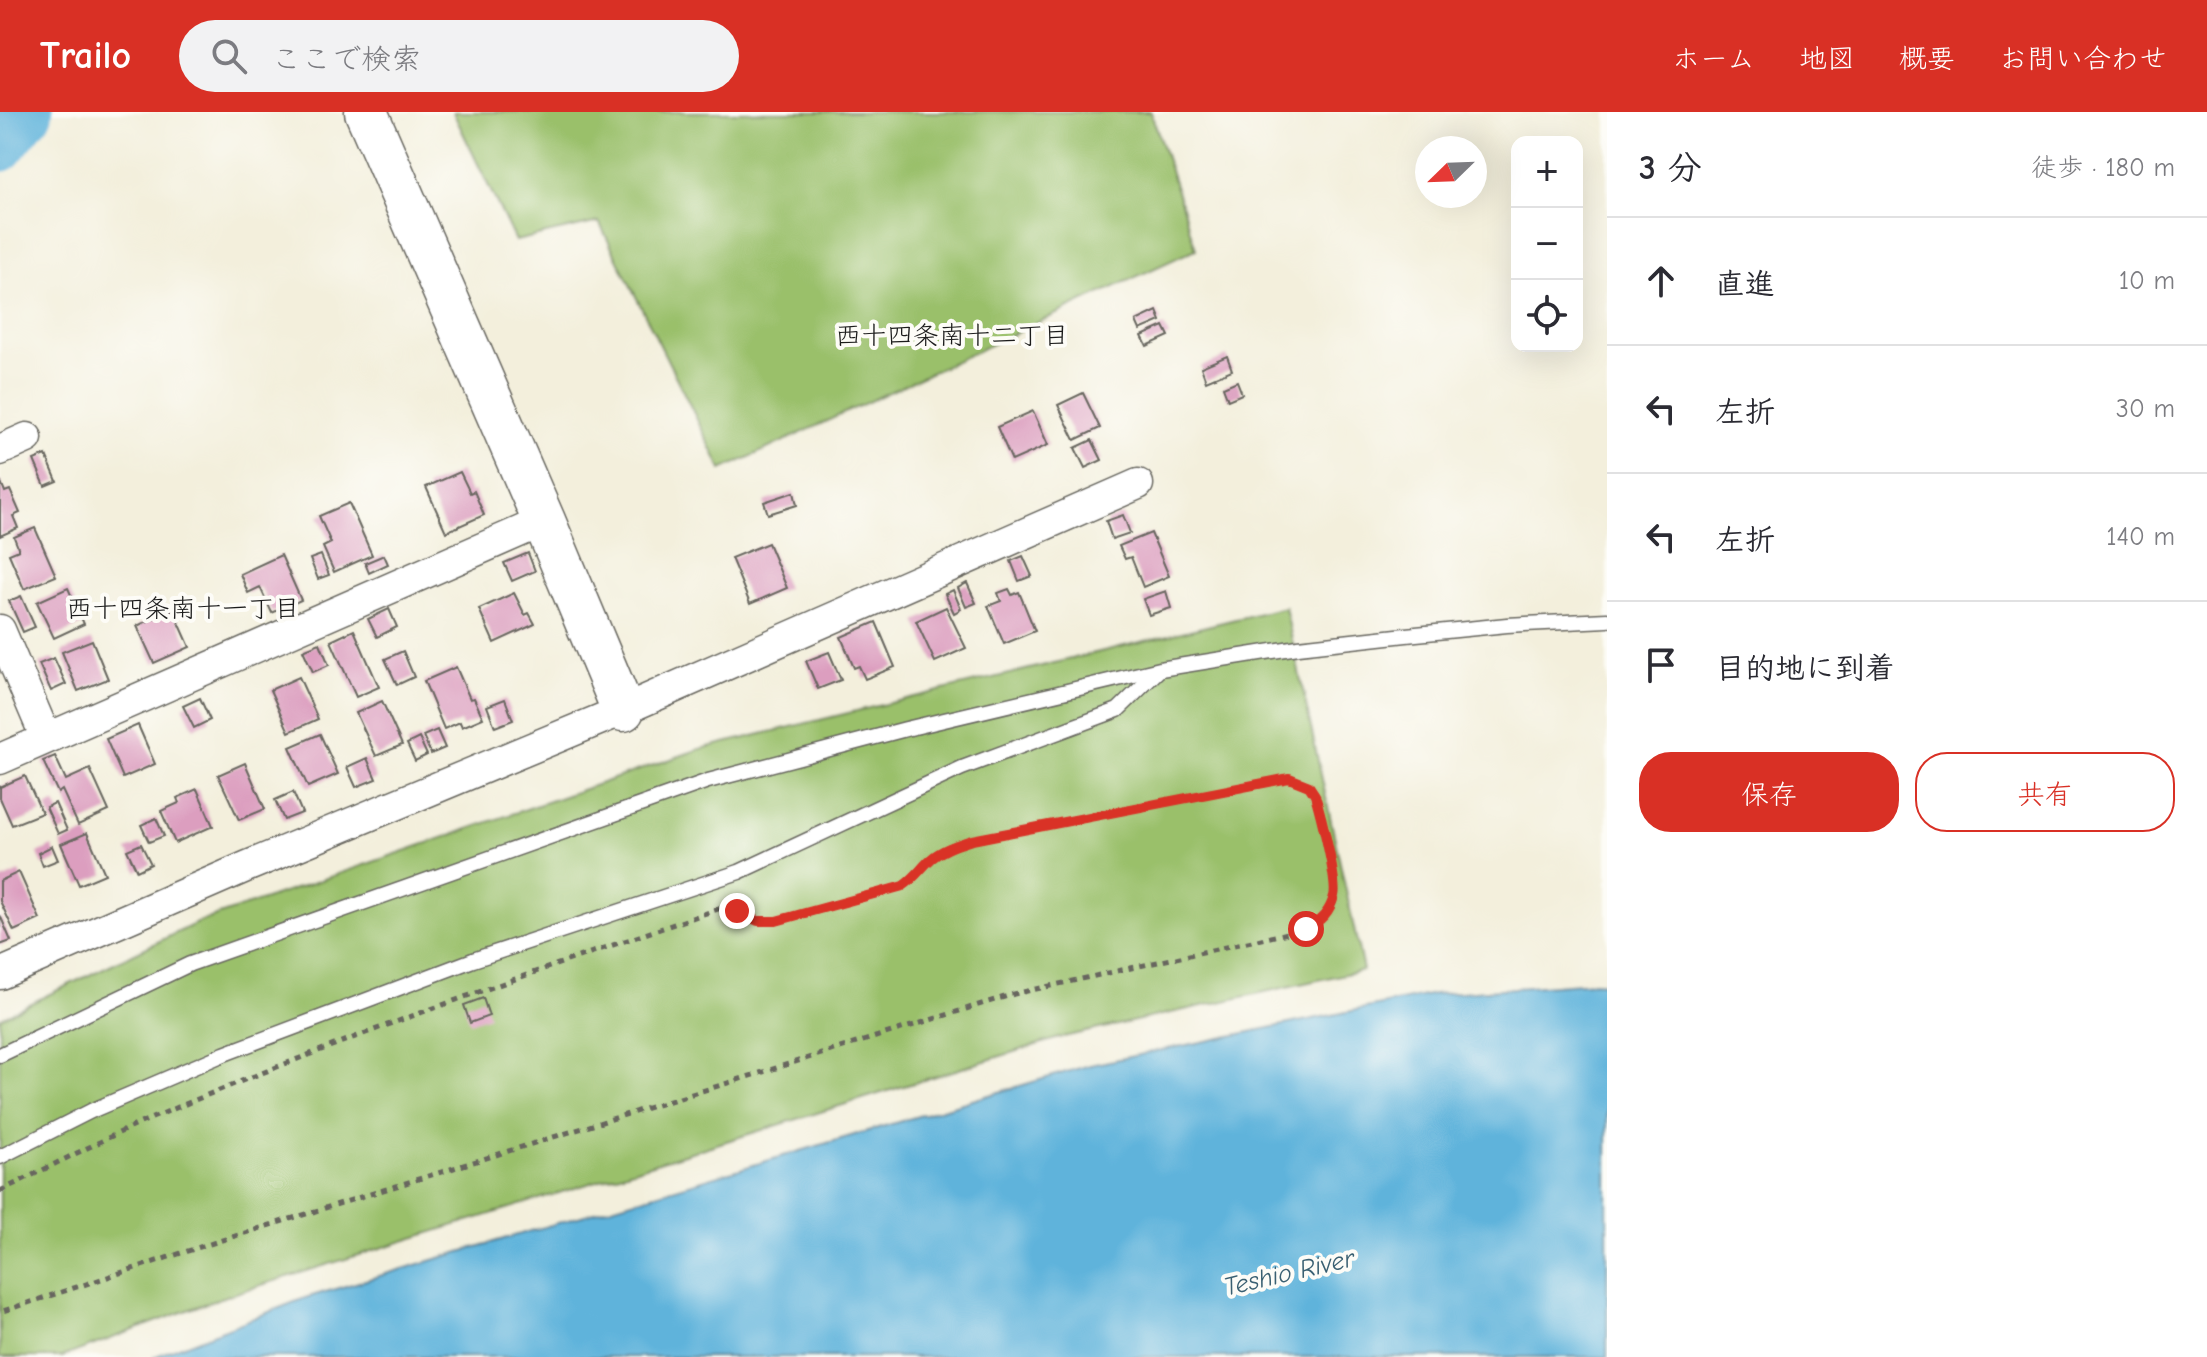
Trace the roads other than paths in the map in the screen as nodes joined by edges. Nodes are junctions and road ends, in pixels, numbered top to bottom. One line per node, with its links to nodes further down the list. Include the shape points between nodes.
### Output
1 (366, 112): 3 (street)
2 (1138, 484): 7 (street)
3 (544, 521): 7 (street); 8 (street)
4 (1607, 620): 6 (lane, via 1406,635)
5 (0, 630): 8 (street)
6 (1160, 669): 11 (lane, via 708,781 190,964); 12 (lane, via 1118,710 962,768 739,872 473,960 224,1054)
7 (623, 710): 10 (street)
8 (46, 738): 9 (street)
9 (0, 759)
10 (0, 974)
11 (0, 1055)
12 (0, 1157)

